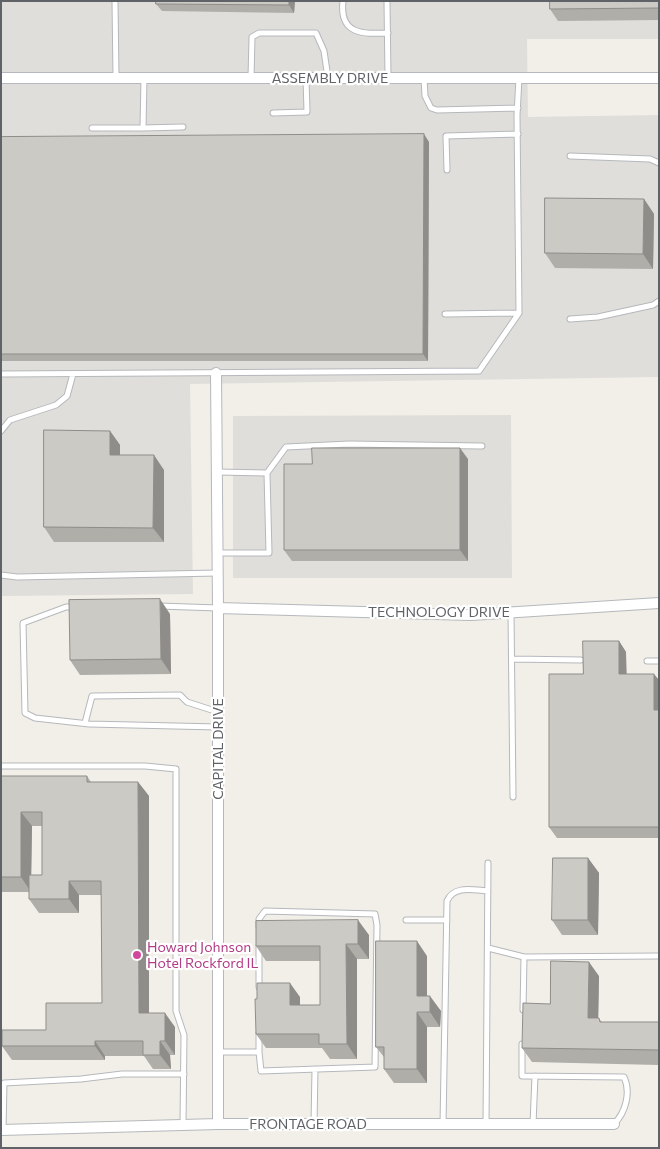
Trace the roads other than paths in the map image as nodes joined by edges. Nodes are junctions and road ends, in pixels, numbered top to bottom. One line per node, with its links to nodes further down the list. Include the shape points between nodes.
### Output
1 (115, 1): 6 (lane)
2 (342, 1): 4 (lane, via 342,14 352,30 363,34)
3 (387, 1): 4 (lane)
4 (388, 33): 11 (lane)
5 (1, 78): 6 (street, ASSEMBLY DRIVE)
6 (116, 78): 7 (street, ASSEMBLY DRIVE)
7 (144, 78): 8 (street, ASSEMBLY DRIVE); 19 (lane)
8 (251, 78): 9 (street, ASSEMBLY DRIVE); 10 (lane, via 252,37 278,33 316,33 324,51)
9 (306, 78): 10 (street, ASSEMBLY DRIVE); 16 (lane, via 306,112)
10 (328, 78): 11 (street, ASSEMBLY DRIVE)
11 (388, 78): 12 (street, ASSEMBLY DRIVE)
12 (424, 78): 13 (street, ASSEMBLY DRIVE); 15 (lane, via 425,96 431,108 437,110)
13 (519, 78): 14 (street, ASSEMBLY DRIVE); 15 (lane)
14 (659, 78)
15 (518, 108): 20 (lane)
16 (273, 113)
17 (183, 127): 19 (lane)
18 (92, 128): 19 (lane)
19 (143, 128)
20 (518, 134): 23 (lane, via 446,136); 25 (lane)
21 (570, 156): 22 (lane, via 650,159)
22 (659, 163)
23 (447, 170)
24 (659, 301): 27 (lane, via 598,318)
25 (519, 313): 26 (lane); 28 (lane, via 479,371)
26 (445, 314)
27 (570, 319)
28 (216, 373): 30 (lane); 33 (street, CAPITAL DRIVE)
29 (1, 374): 30 (lane)
30 (73, 374): 31 (lane, via 67,396 56,404 10,420)
31 (1, 432)
32 (482, 446): 34 (lane, via 349,444 286,448)
33 (217, 472): 34 (lane); 35 (street, CAPITAL DRIVE)
34 (267, 473): 35 (lane, via 269,554)
35 (218, 554): 36 (street, CAPITAL DRIVE)
36 (218, 573): 37 (lane); 41 (street, CAPITAL DRIVE)
37 (1, 575)
38 (659, 603): 42 (street, TECHNOLOGY DRIVE)
39 (84, 606): 48 (lane, via 66,607 23,623 24,713 35,718)
40 (155, 606): 41 (lane)
41 (218, 608): 42 (street, TECHNOLOGY DRIVE, via 471,615); 47 (street, CAPITAL DRIVE)
42 (511, 613): 43 (lane)
43 (512, 659): 44 (lane); 51 (lane)
44 (581, 660)
45 (647, 661): 46 (lane)
46 (659, 661)
47 (218, 712): 48 (lane, via 188,702 180,695 92,696); 49 (street, CAPITAL DRIVE)
48 (85, 723): 49 (lane)
49 (218, 726): 65 (street, CAPITAL DRIVE)
50 (1, 766): 68 (lane, via 176,769 176,1010 184,1036)
51 (513, 797)
52 (488, 863): 53 (lane)
53 (488, 891): 55 (lane, via 456,890 447,901); 58 (lane)
54 (406, 920): 55 (lane)
55 (446, 920): 73 (lane)
56 (259, 929): 67 (lane, via 259,920 266,911 375,914 375,1067)
57 (259, 938): 61 (lane)
58 (488, 948): 60 (lane); 74 (lane)
59 (659, 956): 60 (lane)
60 (524, 957): 62 (lane)
61 (259, 995)
62 (523, 1017)
63 (259, 1023): 66 (lane)
64 (522, 1037): 69 (lane, via 522,1076)
65 (218, 1052): 66 (lane); 71 (street, CAPITAL DRIVE)
66 (259, 1052): 67 (lane, via 261,1071)
67 (315, 1069): 72 (lane)
68 (184, 1074): 70 (lane, via 122,1074); 77 (lane)
69 (535, 1076): 75 (lane); 76 (lane, via 624,1077 627,1084 625,1108)
70 (3, 1083): 78 (lane)
71 (218, 1124): 72 (street, FRONTAGE ROAD); 77 (street, FRONTAGE ROAD)
72 (314, 1124): 73 (street, FRONTAGE ROAD)
73 (443, 1124): 74 (street, FRONTAGE ROAD)
74 (486, 1124): 75 (street, FRONTAGE ROAD)
75 (533, 1124): 76 (street, FRONTAGE ROAD)
76 (614, 1124)
77 (183, 1125): 78 (street, FRONTAGE ROAD)
78 (2, 1130)

